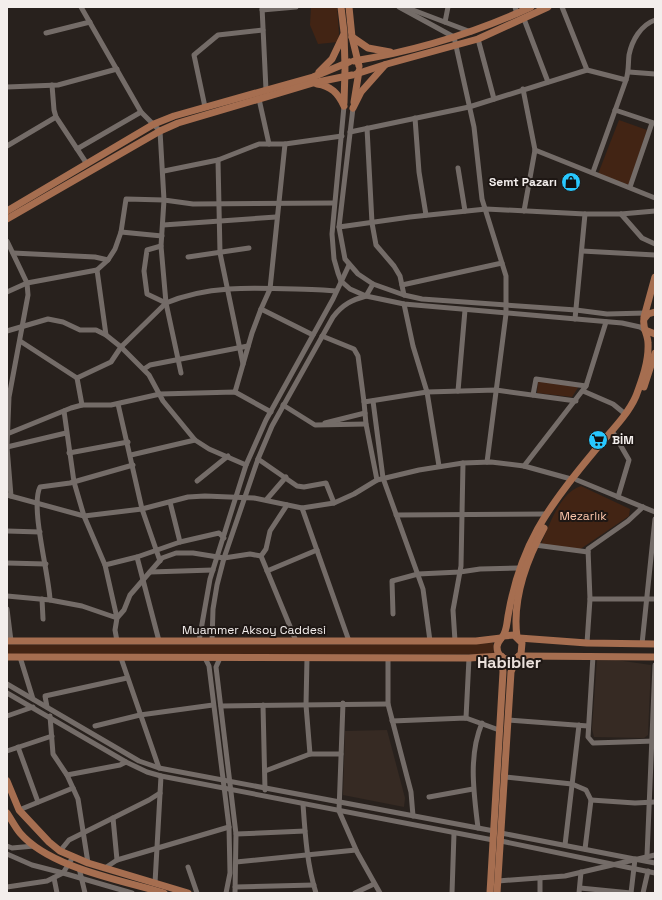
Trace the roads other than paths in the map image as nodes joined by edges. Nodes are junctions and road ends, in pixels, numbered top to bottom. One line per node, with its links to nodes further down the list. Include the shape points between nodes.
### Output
1 (81, 7): 15 (street)
2 (296, 7): 11 (street)
3 (341, 7): 18 (main road)
4 (349, 7): 21 (main road)
5 (399, 7): 22 (street)
6 (405, 7): 16 (street)
7 (448, 7): 16 (street)
8 (531, 7): 12 (main road)
9 (548, 7): 13 (main road)
10 (562, 7): 29 (street)
11 (262, 9): 17 (street)
12 (516, 10): 19 (main road)
13 (524, 19): 23 (main road); 34 (street)
14 (655, 20): 30 (street, via 645,25 637,35 630,53)
15 (90, 22): 20 (street); 28 (street)
16 (445, 22): 19 (street)
17 (263, 30): 37 (street); 43 (street, via 218,35 194,55)
18 (344, 32): 27 (main road); 32 (main road, via 332,59)
19 (472, 32): 22 (main road)
20 (46, 33)
21 (352, 37): 25 (main road, via 368,48); 27 (main road)
22 (454, 37): 24 (street); 25 (main road)
23 (478, 39): 24 (main road); 40 (street)
24 (456, 46): 26 (main road); 42 (street)
25 (396, 52): 27 (main road)
26 (386, 64): 27 (main road); 44 (main road, via 367,85)
27 (352, 68): 32 (main road); 32 (main road); 41 (main road); 44 (main road)
28 (117, 69): 35 (street); 46 (street)
29 (587, 70): 33 (street); 34 (street)
30 (629, 72): 31 (street); 33 (street)
31 (655, 74)
32 (313, 80): 37 (main road); 39 (main road); 41 (main road, via 339,95)
33 (626, 80): 45 (street)
34 (548, 82): 38 (street)
35 (52, 85): 36 (street); 47 (street)
36 (7, 87)
37 (266, 90): 43 (main road)
38 (523, 90): 40 (street); 59 (street)
39 (260, 99): 52 (main road, via 178,123); 55 (street)
40 (494, 99): 42 (street)
41 (344, 106): 54 (street)
42 (470, 106): 48 (street); 71 (street, via 482,199)
43 (205, 107): 50 (main road)
44 (352, 108): 53 (street)
45 (615, 110): 49 (street); 64 (street)
46 (141, 112): 50 (street); 58 (street)
47 (56, 117): 57 (street); 58 (street)
48 (415, 118): 51 (street); 78 (street, via 419,172)
49 (654, 123): 65 (street)
50 (154, 124): 52 (street); 61 (main road)
51 (367, 128): 53 (street); 82 (street)
52 (160, 131): 63 (street); 80 (main road)
53 (350, 132): 84 (street)
54 (342, 136): 56 (street); 70 (street)
55 (269, 144): 56 (street); 60 (street, via 259,144)
56 (285, 144): 69 (street)
57 (7, 146)
58 (77, 149): 61 (street)
59 (535, 150): 64 (street); 73 (street)
60 (218, 160): 63 (street); 68 (street)
61 (87, 164): 72 (main road)
62 (458, 168): 75 (street)
63 (164, 171): 67 (street)
64 (593, 172): 65 (street)
65 (630, 187): 66 (street)
66 (655, 198)
67 (164, 200): 68 (street, via 193,204); 83 (street); 85 (street, via 126,199)
68 (218, 203): 69 (street); 81 (street)
69 (280, 203): 70 (street); 79 (street)
70 (334, 203): 101 (street, via 334,259)
71 (486, 209): 73 (street); 75 (street); 97 (street)
72 (7, 211)
73 (524, 211): 76 (street)
74 (655, 211): 77 (street)
75 (465, 212): 78 (street)
76 (585, 214): 77 (street); 91 (street)
77 (621, 214): 88 (street, via 642,238)
78 (426, 215): 82 (street)
79 (276, 217): 81 (street); 106 (street)
80 (7, 219)
81 (218, 220): 83 (street); 93 (street)
82 (372, 223): 84 (street); 104 (street, via 376,245 394,266)
83 (163, 225): 86 (street)
84 (339, 227): 98 (street, via 342,250)
85 (121, 232): 86 (street); 96 (street)
86 (162, 236): 89 (street)
87 (7, 241): 92 (street)
88 (655, 244)
89 (162, 246): 111 (street); 111 (street, via 146,250 144,271 147,294)
90 (250, 248): 93 (street)
91 (582, 251): 94 (street); 116 (street)
92 (12, 253): 96 (street); 102 (street)
93 (220, 253): 95 (street); 105 (street)
94 (655, 255)
95 (188, 257)
96 (108, 260): 99 (street)
97 (502, 263): 104 (street); 113 (street, via 506,276)
98 (349, 265): 101 (street); 103 (street)
99 (97, 270): 102 (street); 125 (street)
100 (655, 277): 118 (main road)
101 (341, 280): 107 (street); 110 (street, via 350,289)
102 (27, 283): 108 (street); 121 (street, via 28,295)
103 (373, 284): 109 (street); 110 (street)
104 (402, 285): 109 (street)
105 (228, 289): 106 (street); 111 (street, via 182,296); 131 (street)
106 (270, 289): 107 (street); 114 (street)
107 (336, 291): 126 (street)
108 (7, 292)
109 (404, 295): 113 (street, via 439,301)
110 (366, 296): 112 (street); 127 (street, via 350,300 340,307)
111 (166, 303): 130 (street); 133 (street)
112 (404, 304): 115 (street); 144 (street)
113 (506, 306): 116 (street); 117 (street)
114 (261, 309): 126 (street); 129 (street)
115 (465, 310): 117 (street); 141 (street)
116 (576, 310): 118 (street, via 607,314); 119 (street)
117 (506, 314): 119 (street); 140 (street)
118 (649, 314): 122 (main road)
119 (575, 319): 120 (street)
120 (606, 322): 122 (street, via 633,325); 139 (street)
121 (23, 325): 123 (street); 125 (street, via 48,319 64,322 80,330 96,330); 128 (street)
122 (645, 330): 124 (main road); 156 (main road, via 648,352 643,377 635,398)
123 (7, 331)
124 (655, 334)
125 (106, 335): 130 (street)
126 (313, 335): 155 (street)
127 (322, 336): 150 (street, via 354,349 358,356); 153 (street)
128 (20, 341): 138 (street); 147 (street)
129 (248, 346): 131 (street); 134 (street)
130 (121, 347): 136 (street); 138 (street, via 111,362)
131 (238, 347): 133 (street); 134 (street)
132 (655, 353): 135 (main road)
133 (178, 359): 136 (street, via 150,365); 137 (street)
134 (243, 364): 143 (street)
135 (653, 367): 162 (main road, via 639,400)
136 (144, 369): 145 (street)
137 (181, 373)
138 (77, 378): 152 (street)
139 (586, 386): 142 (street); 146 (street, via 536,379)
140 (496, 390): 141 (street); 146 (street); 170 (street)
141 (458, 391): 144 (street)
142 (583, 391): 149 (street); 156 (street, via 606,401)
143 (235, 392): 145 (street); 155 (street)
144 (427, 392): 148 (street); 174 (street)
145 (160, 394): 151 (street); 163 (street)
146 (533, 395): 149 (street)
147 (8, 396): 161 (street)
148 (373, 401): 150 (street); 177 (street)
149 (576, 401): 175 (street)
150 (364, 402): 157 (street)
151 (118, 404): 152 (street); 164 (street)
152 (82, 405): 154 (street)
153 (283, 405): 159 (street); 169 (street)
154 (64, 411): 160 (street); 161 (street)
155 (270, 412): 173 (street)
156 (624, 413): 178 (main road)
157 (365, 414): 158 (street); 159 (street)
158 (366, 424): 159 (street); 177 (street)
159 (315, 425)
160 (66, 433): 165 (street); 166 (street)
161 (7, 434): 165 (street)
162 (614, 434): 178 (main road); 183 (street, via 629,460)
163 (195, 440): 167 (street); 168 (street)
164 (128, 442): 166 (street); 167 (street)
165 (7, 447): 181 (street)
166 (69, 453): 180 (street)
167 (131, 456): 172 (street)
168 (228, 456): 173 (street); 179 (street)
169 (258, 459): 176 (street); 182 (street)
170 (487, 462): 171 (street); 175 (street)
171 (463, 463): 174 (street); 194 (street)
172 (133, 465): 180 (street); 192 (street)
173 (246, 465): 184 (street)
174 (439, 466): 177 (street)
175 (524, 466): 178 (street)
176 (286, 477): 185 (street); 187 (street, via 297,486 326,483)
177 (380, 479): 187 (street); 196 (street)
178 (574, 479): 183 (street); 195 (main road); 203 (main road)
179 (197, 481)
180 (74, 482): 188 (street, via 40,487); 197 (street)
181 (9, 495): 188 (street)
182 (245, 497): 184 (street); 185 (street); 210 (street)
183 (618, 497): 191 (street)
184 (236, 498): 186 (street, via 188,497); 201 (street)
185 (267, 499): 189 (street)
186 (170, 502): 192 (street); 202 (street)
187 (334, 503): 190 (street)
188 (38, 504): 197 (street); 200 (street)
189 (287, 505): 190 (street); 208 (street, via 270,531 266,549)
190 (302, 508): 205 (street)
191 (643, 508): 193 (street); 206 (street, via 589,547)
192 (142, 509): 197 (street); 204 (street)
193 (655, 512)
194 (462, 514): 195 (street); 196 (street); 219 (street)
195 (546, 514): 215 (main road)
196 (396, 515): 220 (street)
197 (84, 516): 214 (street)
198 (655, 519): 225 (street)
199 (7, 531): 200 (street)
200 (40, 532): 213 (street)
201 (224, 538): 202 (street, via 219,533); 207 (street)
202 (180, 542): 204 (street)
203 (535, 545): 206 (street); 233 (main road, via 520,589 515,619)
204 (156, 550): 209 (street); 211 (street)
205 (317, 550): 217 (street); 240 (street)
206 (588, 552): 224 (street)
207 (218, 556): 210 (street); 211 (street, via 176,554); 216 (street)
208 (261, 556): 210 (street, via 250,554); 217 (street)
209 (137, 557): 214 (street); 221 (street)
210 (224, 558): 238 (street, via 213,609)
211 (160, 561): 218 (street)
212 (7, 563): 213 (street)
213 (46, 564): 227 (street)
214 (105, 565): 230 (street)
215 (519, 568): 219 (street); 232 (main road)
216 (213, 570): 218 (street); 237 (street)
217 (267, 571): 239 (street)
218 (150, 572): 221 (street)
219 (460, 572): 220 (street); 242 (street, via 453,610)
220 (418, 574): 229 (street, via 392,581); 241 (street, via 423,589)
221 (143, 580): 230 (street, via 130,595 124,610); 236 (street)
222 (7, 596): 223 (street)
223 (42, 599): 227 (street); 231 (street)
224 (590, 599): 225 (street); 243 (street)
225 (646, 599): 226 (street); 244 (street)
226 (655, 599)
227 (50, 600): 230 (street, via 82,606)
228 (7, 609): 234 (street)
229 (393, 614)
230 (117, 618): 235 (street)
231 (43, 619)
232 (502, 637): 233 (main road, via 510,634); 242 (main road, Muammer Aksoy Caddesi); 246 (main road, via 497,646)
233 (518, 637): 243 (main road); 257 (main road, via 523,646)
234 (9, 641): 235 (main road, Muammer Aksoy Caddesi)
235 (117, 641): 236 (main road, Muammer Aksoy Caddesi)
236 (159, 641): 237 (main road, Muammer Aksoy Caddesi)
237 (198, 641): 238 (main road, Muammer Aksoy Caddesi)
238 (212, 641): 239 (main road, Muammer Aksoy Caddesi)
239 (296, 641): 240 (main road, Muammer Aksoy Caddesi)
240 (350, 641): 241 (main road, Muammer Aksoy Caddesi)
241 (430, 641): 242 (main road, Muammer Aksoy Caddesi)
242 (455, 641)
243 (587, 643): 244 (main road)
244 (642, 644): 245 (main road)
245 (655, 644)
246 (502, 656): 256 (main road); 257 (main road, via 509,660); 281 (main road)
247 (593, 656): 250 (main road); 257 (main road); 280 (street)
248 (7, 657): 249 (main road)
249 (20, 657): 251 (main road); 262 (street)
250 (655, 657)
251 (121, 658): 252 (main road); 259 (street)
252 (205, 658): 253 (main road); 265 (street, via 209,666)
253 (220, 658): 254 (main road); 268 (street, via 216,667)
254 (307, 658): 255 (main road); 267 (street)
255 (388, 658): 256 (main road); 264 (street)
256 (469, 658): 274 (street)
257 (517, 658): 275 (main road, via 511,672)
258 (655, 665): 283 (street)
259 (127, 678): 270 (street, via 44,696); 271 (street)
260 (7, 684): 262 (street)
261 (7, 692): 269 (street)
262 (33, 699): 270 (street)
263 (343, 703): 264 (street); 267 (street); 287 (street)
264 (388, 704): 276 (street)
265 (213, 705): 271 (street); 294 (street)
266 (263, 705): 267 (street); 268 (street); 290 (street)
267 (306, 705): 286 (street)
268 (221, 706): 296 (street)
269 (33, 707): 272 (street); 273 (street)
270 (47, 707): 289 (street, via 139,761)
271 (140, 715): 279 (street); 289 (street)
272 (7, 716)
273 (50, 716): 282 (street); 288 (street)
274 (466, 718): 276 (street); 277 (street)
275 (508, 720): 278 (street); 293 (main road)
276 (392, 721): 315 (street, via 411,792)
277 (482, 723): 281 (street); 301 (street, via 477,734)
278 (579, 725): 280 (street); 297 (street)
279 (94, 726)
280 (588, 726): 283 (street, via 588,736 593,743)
281 (499, 730): 322 (main road)
282 (52, 736): 284 (street); 291 (street, via 53,754)
283 (653, 740): 309 (street)
284 (18, 748): 285 (street); 307 (street)
285 (7, 751)
286 (310, 754): 287 (street); 290 (street)
287 (340, 754): 308 (street)
288 (126, 762): 291 (street); 292 (street)
289 (159, 768): 294 (street)
290 (265, 771): 299 (street)
291 (66, 775): 298 (street)
292 (161, 776): 300 (street); 303 (street)
293 (505, 777): 297 (street); 322 (main road)
294 (222, 780): 296 (street); 300 (street)
295 (7, 781): 312 (main road)
296 (229, 781): 299 (street); 302 (street)
297 (572, 784): 306 (street, via 586,790); 325 (street)
298 (73, 788): 307 (street); 320 (street, via 78,799)
299 (264, 788): 304 (street); 308 (street)
300 (223, 789): 302 (street); 317 (street)
301 (473, 789): 305 (street); 318 (street)
302 (230, 790): 304 (street); 323 (street)
303 (160, 793): 316 (street); 328 (street)
304 (266, 796): 311 (street)
305 (429, 797)
306 (591, 800): 309 (street); 329 (street)
307 (38, 802): 312 (street)
308 (340, 802): 313 (street); 315 (street)
309 (648, 802): 310 (street); 335 (street)
310 (655, 802)
311 (303, 804): 313 (street); 319 (street)
312 (19, 810): 331 (main road)
313 (339, 810): 321 (street); 330 (street)
314 (7, 814): 327 (main road, via 20,833)
315 (413, 816): 318 (street)
316 (113, 818): 320 (street); 338 (street)
317 (229, 827): 328 (street); 368 (street, via 230,873)
318 (478, 828): 322 (street)
319 (305, 831): 323 (street); 333 (street)
320 (84, 832): 331 (street, via 69,840); 340 (street)
321 (454, 832): 324 (street); 372 (street)
322 (498, 832): 324 (main road); 325 (street)
323 (236, 834): 339 (street)
324 (497, 841): 342 (street); 355 (main road); 373 (main road)
325 (565, 845): 329 (street)
326 (7, 846): 327 (street)
327 (34, 846): 343 (main road)
328 (158, 848): 338 (street); 356 (street)
329 (585, 849): 337 (street)
330 (356, 850): 333 (street); 357 (street)
331 (60, 851): 336 (main road)
332 (7, 854): 350 (street, via 32,865)
333 (308, 855): 339 (street); 358 (street)
334 (655, 855): 335 (street)
335 (647, 856): 337 (street)
336 (73, 857): 340 (main road); 343 (street)
337 (635, 859): 341 (street); 342 (street); 347 (street)
338 (117, 860): 346 (street)
339 (236, 862): 360 (street)
340 (88, 863): 346 (main road)
341 (655, 863)
342 (611, 864): 347 (street); 349 (street)
343 (69, 865): 345 (main road); 350 (street)
344 (188, 867): 367 (street)
345 (79, 868): 353 (street); 365 (main road)
346 (105, 868): 356 (main road)
347 (633, 868): 348 (street); 376 (street)
348 (648, 871): 351 (street); 377 (street)
349 (581, 872): 354 (street); 361 (street)
350 (63, 873): 352 (street); 353 (street)
351 (655, 873)
352 (54, 878): 359 (street); 362 (street)
353 (82, 878): 363 (street); 364 (street)
354 (540, 878): 355 (street); 375 (street)
355 (498, 881): 374 (main road)
356 (155, 883): 366 (main road)
357 (374, 884): 370 (street); 371 (street)
358 (314, 885): 360 (street); 369 (street)
359 (7, 887)
360 (236, 890)
361 (579, 890): 376 (street)
362 (57, 893)
363 (86, 893)
364 (132, 893)
365 (164, 893)
366 (188, 893)
367 (197, 893)
368 (226, 893)
369 (316, 893)
370 (355, 893)
371 (380, 893)
372 (452, 893)
373 (490, 893)
374 (497, 893)
375 (540, 893)
376 (631, 893)
377 (643, 893)

